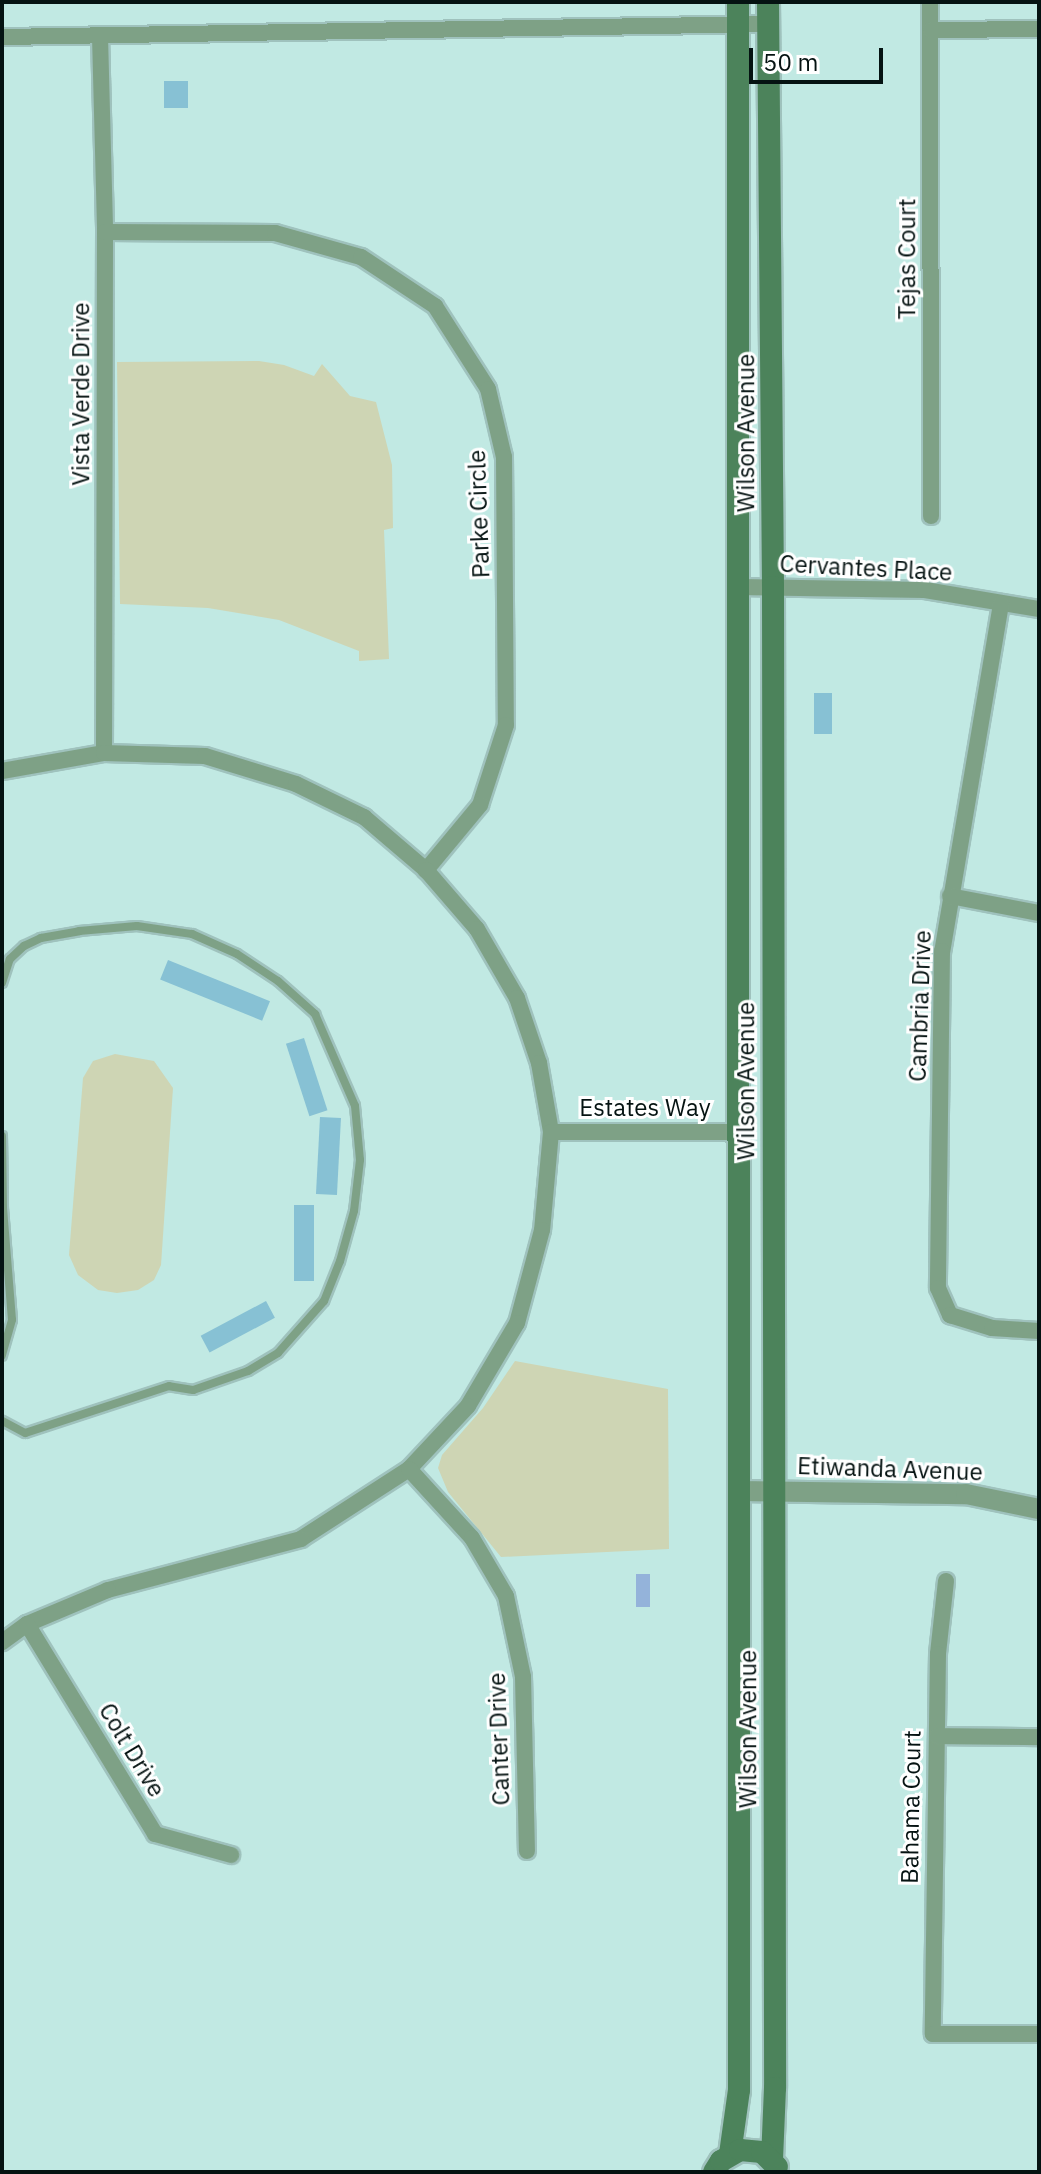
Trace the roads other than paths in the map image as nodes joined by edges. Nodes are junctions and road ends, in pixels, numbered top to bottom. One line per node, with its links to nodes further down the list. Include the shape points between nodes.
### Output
1 (930, 2): 5 (street, Tejas Court)
2 (738, 13): 3 (street); 6 (street); 10 (main road, Wilson Avenue)
3 (768, 13): 11 (main road, Wilson Avenue)
4 (1039, 29): 5 (street)
5 (931, 30): 9 (street, Tejas Court)
6 (100, 36): 7 (street); 8 (street, Vista Verde Drive)
7 (2, 37)
8 (105, 232): 14 (street, Vista Verde Drive); 16 (street, Parke Circle, via 275,233 361,257 435,306 488,389 504,449 506,725 480,805)
9 (931, 516)
10 (738, 587): 11 (street, Cervantes Place); 21 (main road, Wilson Avenue)
11 (773, 587): 12 (street, Cervantes Place, via 925,590); 28 (main road, Wilson Avenue)
12 (1001, 604): 13 (street, Cervantes Place); 17 (street, Cambria Drive)
13 (1039, 609)
14 (104, 753): 15 (street); 16 (street, via 205,756 296,784 364,817)
15 (2, 771)
16 (426, 870): 20 (street, via 477,929 517,998 539,1063)
17 (950, 896): 18 (street); 23 (street, Cambria Drive, via 942,951 938,1288 950,1315 992,1328)
18 (1039, 913)
19 (2, 983): 25 (lane, via 10,959 24,946 79,931 137,926 192,934 237,954 315,1014 355,1106 360,1160 354,1211 324,1301 278,1353 248,1371 193,1390 169,1386 25,1433)
20 (551, 1132): 21 (street, Estates Way); 26 (street, via 542,1230 517,1323 468,1406)
21 (739, 1132): 27 (main road, Wilson Avenue)
22 (2, 1136): 24 (lane, via 12,1320)
23 (1039, 1331)
24 (2, 1356)
25 (2, 1421)
26 (409, 1469): 31 (street, via 301,1539 108,1590); 35 (street, Canter Drive, via 472,1538 506,1596 523,1677)
27 (739, 1491): 28 (street, Etiwanda Avenue); 39 (main road, Wilson Avenue, via 739,2090)
28 (774, 1491): 29 (street, Etiwanda Avenue, via 966,1494); 38 (main road, Wilson Avenue)
29 (1039, 1509)
30 (946, 1581): 33 (street, Bahama Court)
31 (27, 1624): 32 (street); 36 (street, Colt Drive, via 155,1834)
32 (2, 1642)
33 (937, 1736): 34 (street); 37 (street, Bahama Court, via 933,2034)
34 (1039, 1737)
35 (527, 1851)
36 (231, 1855)
37 (1039, 2034)
38 (776, 2166): 39 (main road, via 752,2149)
39 (716, 2167)

